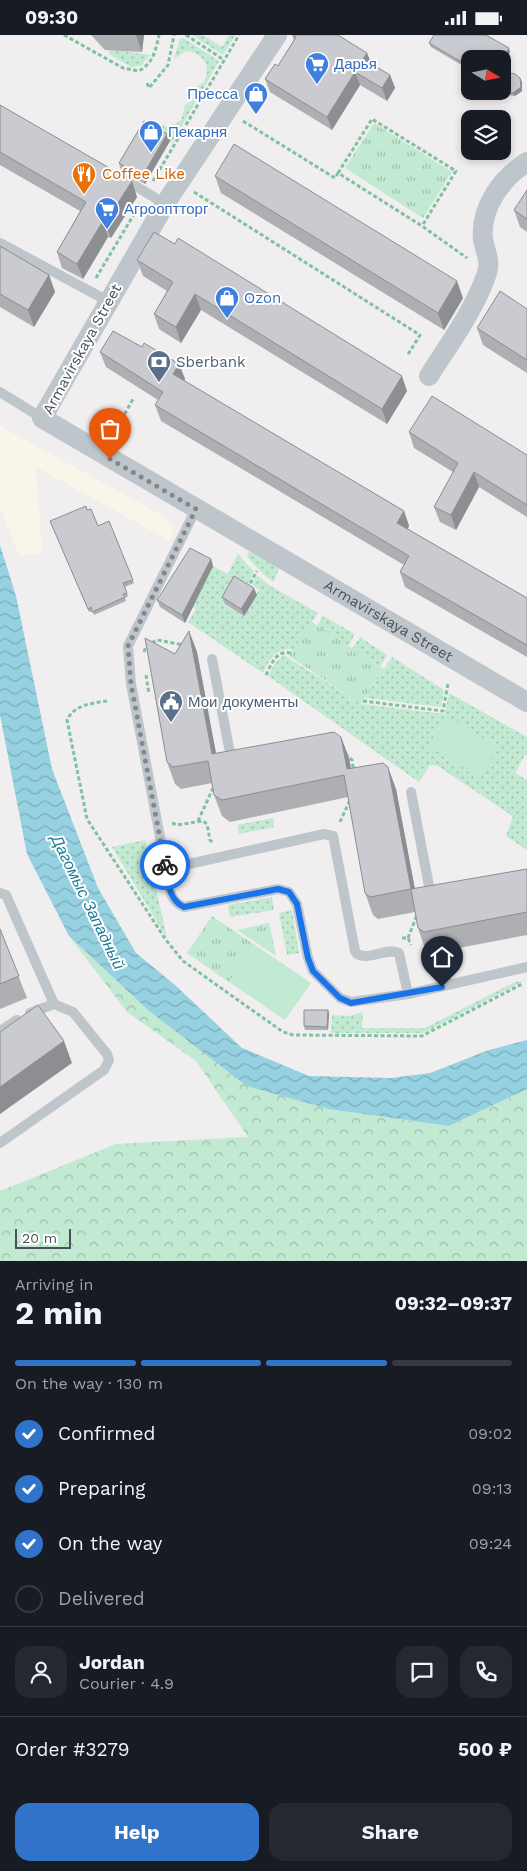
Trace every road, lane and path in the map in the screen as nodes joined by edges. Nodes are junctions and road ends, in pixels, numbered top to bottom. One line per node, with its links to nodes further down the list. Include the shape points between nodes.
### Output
1 (64, 35): 2 (path, via 123,68 138,71 154,55)
2 (159, 35)
3 (174, 35): 8 (path, via 168,65 149,88)
4 (186, 35): 7 (path)
5 (238, 35): 7 (path)
6 (277, 35): 15 (street, Armavirskaya Street)
7 (224, 60): 14 (path)
8 (147, 83)
9 (238, 119): 11 (path, via 335,178)
10 (527, 162): 18 (street, via 511,172 494,194 487,213 483,238 490,260)
11 (338, 173): 16 (path); 16 (path, via 372,119 456,171)
12 (114, 174): 14 (lane)
13 (191, 190): 21 (path, via 420,335)
14 (147, 192): 15 (lane); 19 (path)
15 (165, 203): 20 (street, Armavirskaya Street)
16 (422, 226): 18 (path)
17 (0, 243): 19 (lane)
18 (488, 273): 22 (street, via 479,294)
19 (89, 289): 20 (lane)
20 (108, 301): 25 (street, Armavirskaya Street)
21 (407, 356)
22 (429, 377)
23 (0, 392): 25 (lane)
24 (133, 399): 27 (path)
25 (42, 418): 29 (street, Armavirskaya Street)
26 (104, 433): 27 (path)
27 (112, 437): 28 (path)
28 (120, 442)
29 (196, 509): 41 (street, Armavirskaya Street); 55 (lane, via 128,646 131,684)
30 (257, 571): 31 (path)
31 (247, 589)
32 (188, 647): 34 (path, via 158,640 146,646)
33 (291, 653): 37 (path, via 276,655)
34 (143, 654)
35 (212, 659): 44 (lane, via 232,754)
36 (146, 674): 42 (path)
37 (266, 675)
38 (448, 684): 40 (path, via 443,711)
39 (107, 701): 63 (path, via 87,704 74,711 67,720 88,819 183,961 283,1032 293,1035 422,1036)
40 (364, 701)
41 (527, 702)
42 (151, 703)
43 (340, 751): 45 (path, via 352,760)
44 (250, 755)
45 (355, 777)
46 (216, 783): 51 (path)
47 (411, 792): 56 (lane, via 430,890 438,893)
48 (351, 797): 52 (path)
49 (170, 819): 51 (path, via 177,825)
50 (333, 820): 52 (path)
51 (198, 821): 54 (path, via 207,824 210,840)
52 (340, 822): 53 (path)
53 (343, 826)
54 (215, 843)
55 (166, 869): 64 (lane, via 172,898 184,907 278,889 289,892 297,904 313,971 340,998 351,1003); 64 (lane, via 324,834 332,836 355,951 365,957 394,951 399,953)
56 (448, 891)
57 (0, 893): 65 (lane, via 6,895)
58 (419, 912): 59 (path)
59 (408, 938): 60 (path); 61 (path)
60 (398, 939)
61 (411, 948)
62 (527, 967): 64 (lane)
63 (527, 981)
64 (408, 994)
65 (54, 1005): 66 (lane, via 36,1009); 67 (lane, via 73,1012 109,1060 104,1070)
66 (0, 1031)
67 (0, 1143)

